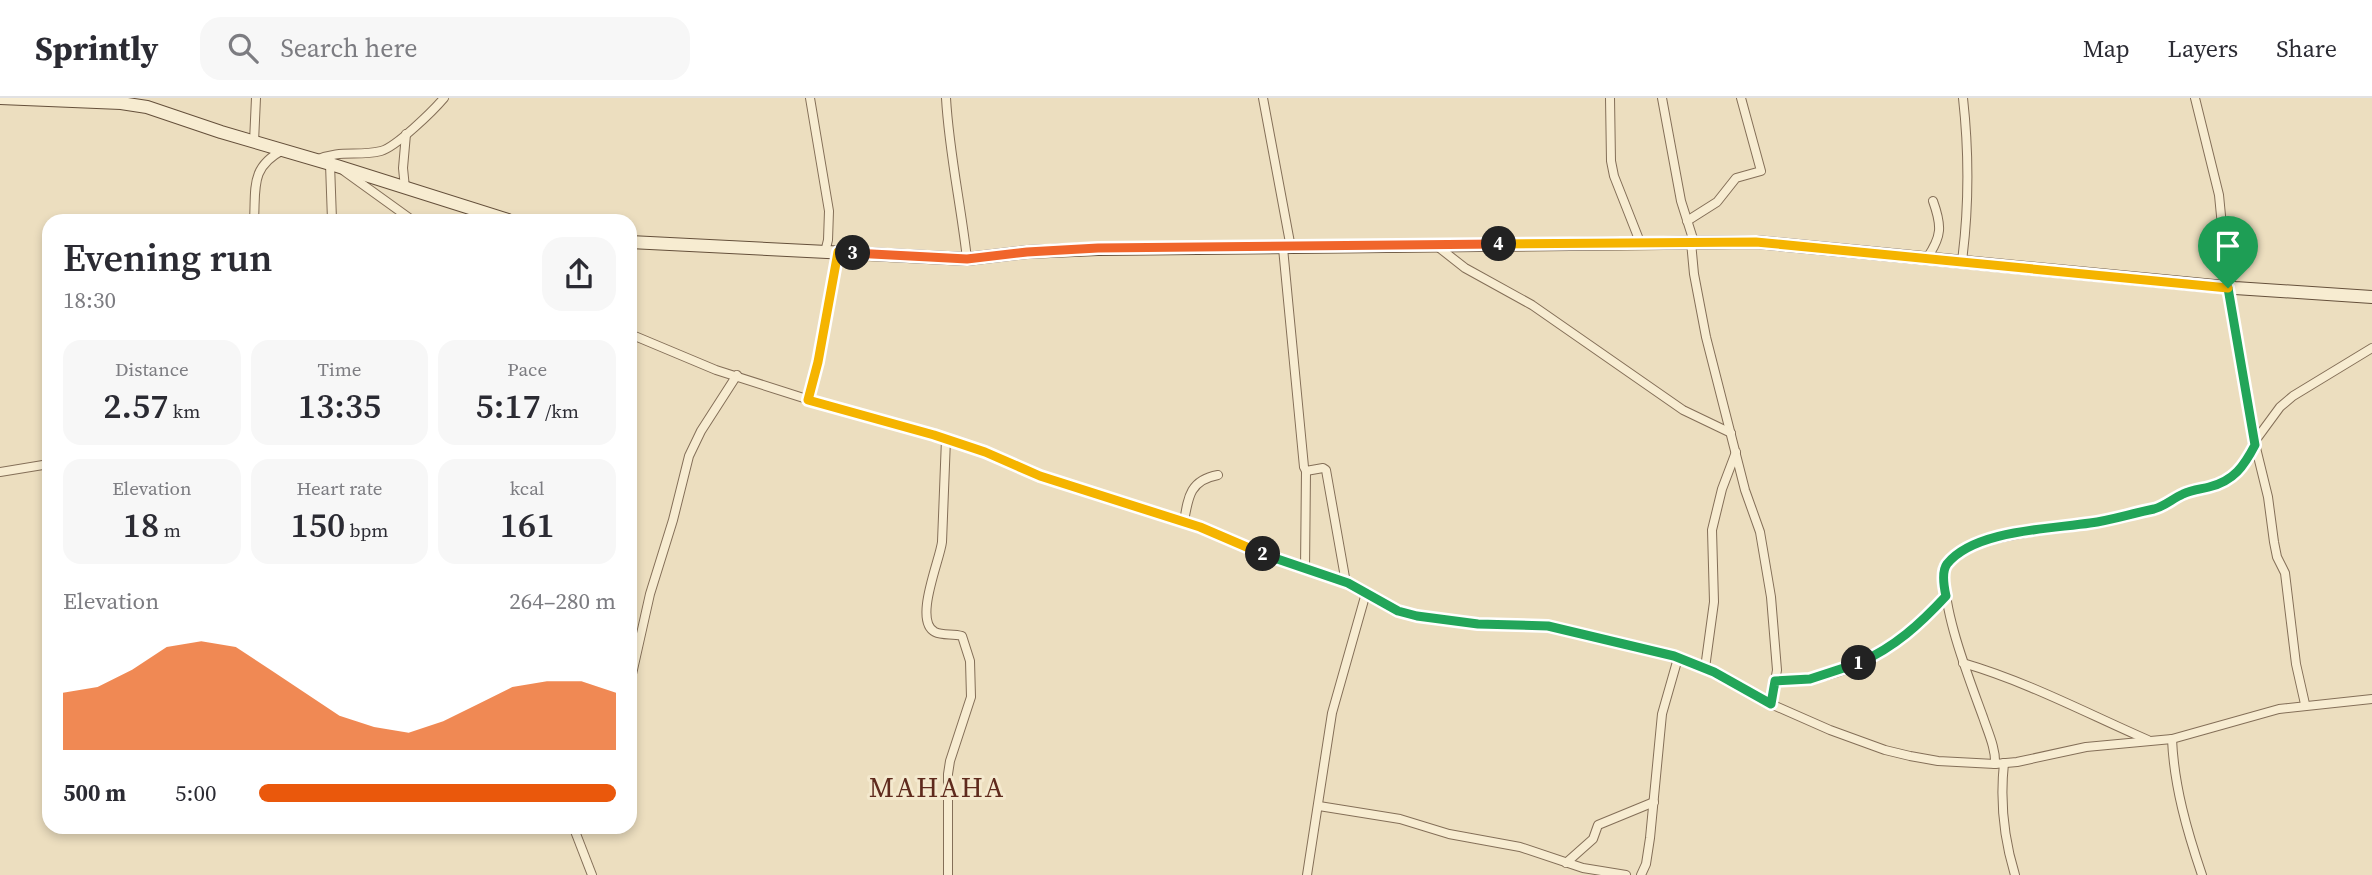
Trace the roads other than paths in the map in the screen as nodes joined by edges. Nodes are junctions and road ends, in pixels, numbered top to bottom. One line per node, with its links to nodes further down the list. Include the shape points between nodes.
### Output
1 (0, 98): 13 (main road, via 147,107)
2 (256, 98): 13 (street)
3 (444, 98): 12 (street)
4 (810, 98): 29 (street, via 829,211)
5 (946, 98): 31 (street, via 948,142)
6 (1263, 98): 28 (street)
7 (1610, 98): 25 (street, via 1613,169)
8 (1662, 98): 23 (street)
9 (1741, 98): 23 (street, via 1761,171 1736,178 1717,202)
10 (1963, 98): 32 (street, via 1968,170)
11 (2196, 98): 33 (street, via 2219,195)
12 (406, 134): 15 (street, via 379,151 332,153); 17 (street)
13 (254, 142): 14 (main road)
14 (283, 150): 15 (main road); 19 (street, via 262,165 254,190)
15 (316, 160): 16 (main road)
16 (334, 165): 17 (main road); 20 (street); 21 (street)
17 (405, 188): 22 (main road)
18 (1933, 201): 30 (street, via 1939,235)
19 (254, 214)
20 (332, 214)
21 (403, 214)
22 (485, 214)
23 (1688, 221): 26 (street)
24 (637, 242): 29 (main road)
25 (1640, 242): 26 (main road); 27 (main road)
26 (1693, 242): 30 (main road, via 1756,242); 39 (street, via 1706,337)
27 (1437, 246): 28 (main road); 39 (street, via 1683,410)
28 (1287, 248): 31 (main road, via 1098,248); 44 (street)
29 (831, 252): 31 (main road); 38 (street, via 818,362)
30 (1927, 258): 32 (main road)
31 (967, 259)
32 (1962, 261): 33 (main road)
33 (2228, 288): 34 (main road); 41 (street)
34 (2372, 297)
35 (637, 337): 37 (street)
36 (2372, 348): 41 (street, via 2293,396)
37 (737, 375): 38 (street); 52 (street, via 690,456)
38 (808, 400): 40 (street)
39 (1731, 433): 42 (street)
40 (946, 439): 47 (street, via 1040,476); 69 (street, via 942,542 928,590 927,619 936,633 962,636 970,661 971,697 948,774)
41 (2255, 443): 51 (street, via 2235,477 2182,494 2163,507 1978,542 1946,565); 59 (street, via 2269,497 2277,557 2285,573)
42 (1736, 452): 55 (street, via 1712,530 1714,602); 56 (street, via 1760,531 1771,597)
43 (42, 465): 45 (street)
44 (1306, 471): 48 (street); 49 (street, via 1326,470)
45 (0, 472)
46 (1218, 475): 47 (street, via 1195,485)
47 (1184, 522): 48 (street)
48 (1305, 569): 49 (street)
49 (1346, 583): 50 (street)
50 (1366, 593): 53 (street, via 1417,616 1548,626); 64 (street, via 1332,713)
51 (1946, 596): 54 (street); 56 (street, via 1896,644 1872,657 1810,679)
52 (637, 652)
53 (1678, 658): 55 (street); 63 (street, via 1662,714)
54 (1964, 663): 61 (street, via 2064,700); 62 (street)
55 (1705, 668): 58 (street)
56 (1775, 681): 58 (street)
57 (2372, 699): 59 (street)
58 (1771, 704): 62 (street, via 1885,751 1938,761)
59 (2305, 705): 60 (street)
60 (2172, 739): 61 (street); 73 (street, via 2185,822)
61 (2149, 741): 62 (street, via 2086,747)
62 (1999, 764): 67 (street)
63 (1654, 802): 66 (street, via 1598,825 1593,839); 72 (street)
64 (1319, 806): 66 (street, via 1400,819 1520,847); 70 (street)
65 (576, 834): 68 (street)
66 (1566, 863): 71 (street)
67 (2013, 873)
68 (592, 875)
69 (948, 875)
70 (1307, 875)
71 (1626, 875)
72 (1641, 875)
73 (2202, 875)

